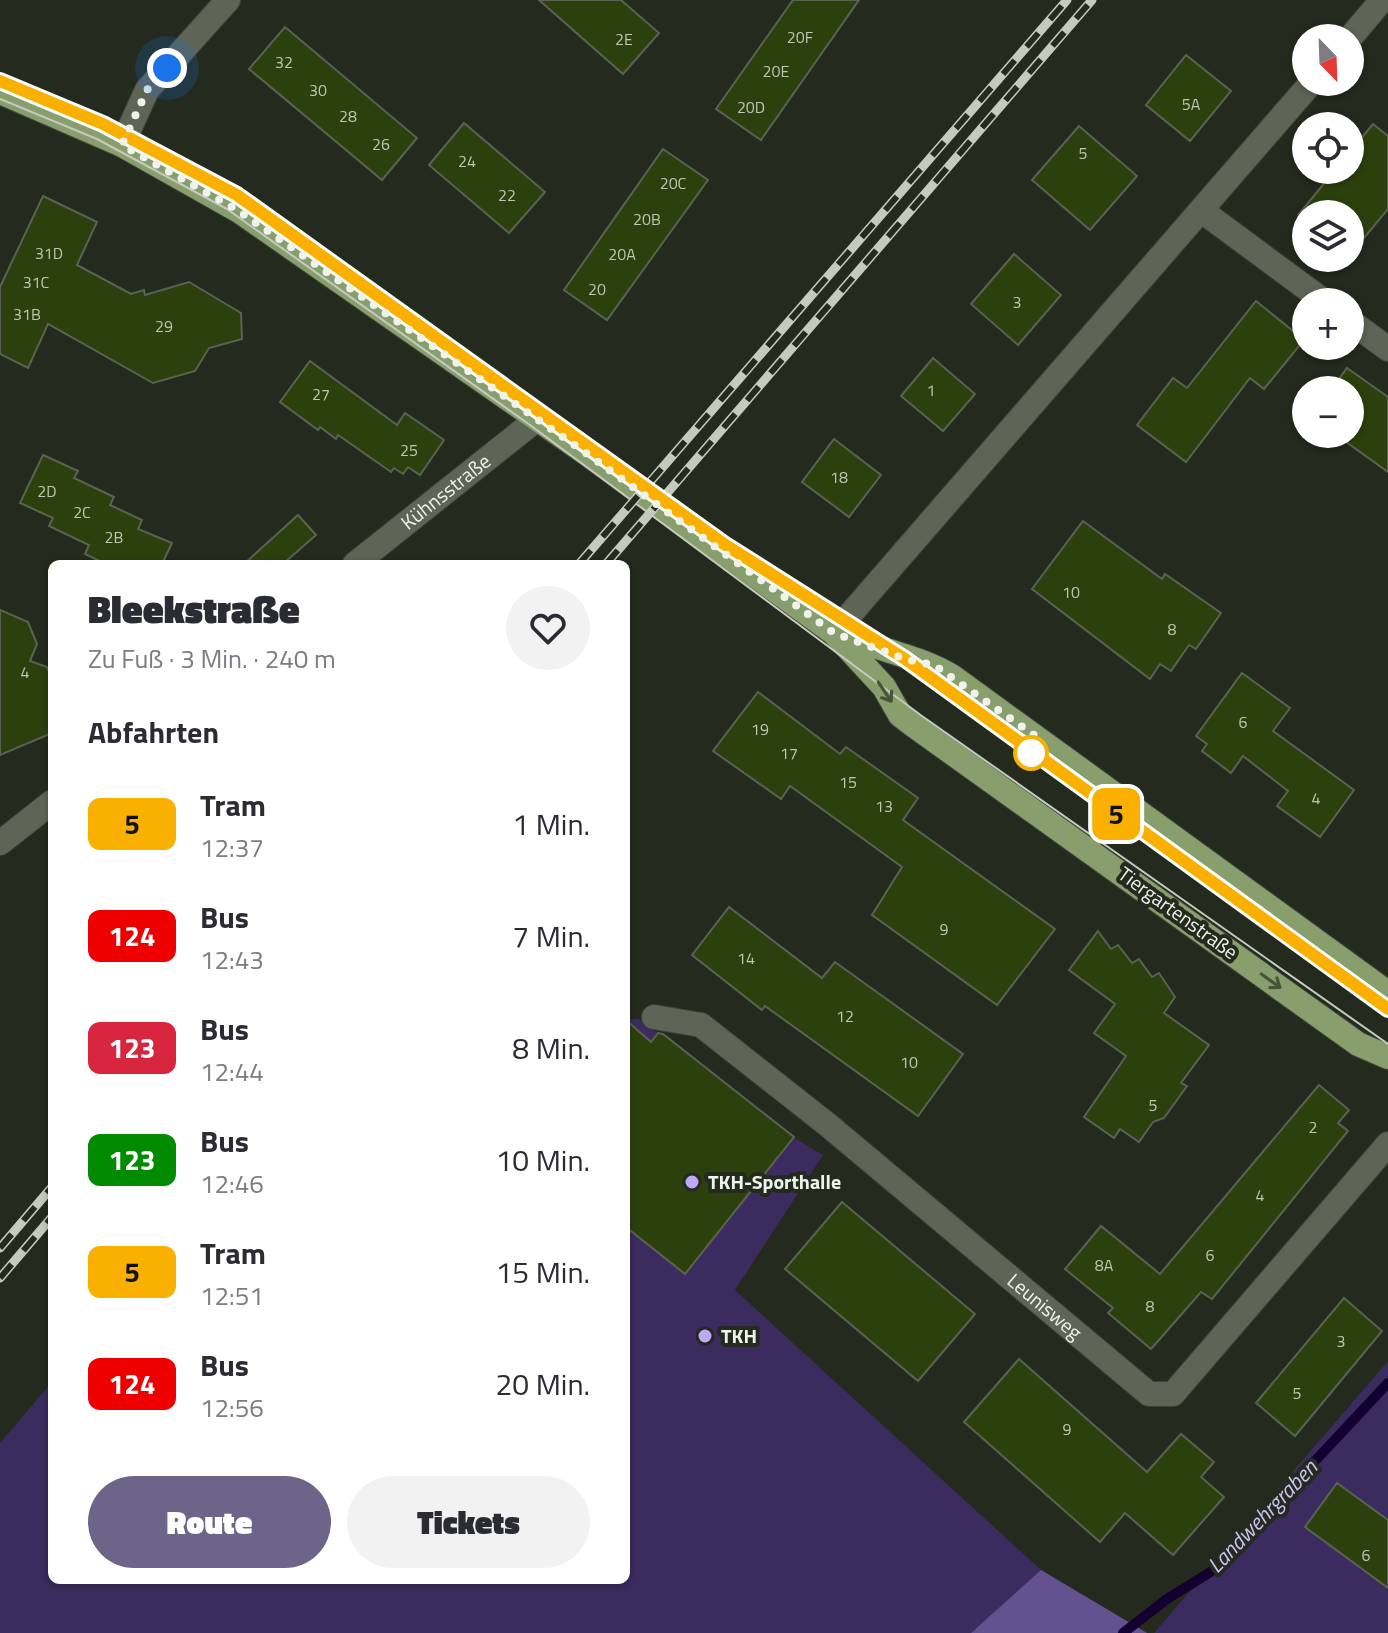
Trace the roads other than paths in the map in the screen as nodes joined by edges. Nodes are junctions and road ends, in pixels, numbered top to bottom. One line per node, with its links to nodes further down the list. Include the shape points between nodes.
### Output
1 (228, 0): 6 (street, via 147,90)
2 (1382, 0): 3 (street)
3 (1362, 24)
4 (0, 92): 6 (main road, Tiergartenstraße)
5 (1300, 96): 7 (street)
6 (122, 145): 11 (main road, Tiergartenstraße, via 239,211)
7 (1202, 211): 8 (street); 13 (street)
8 (1306, 288)
9 (1364, 331): 10 (street)
10 (1388, 349)
11 (537, 419): 12 (street, Kühnsstraße); 13 (main road, Tiergartenstraße)
12 (360, 560)
13 (834, 633): 16 (main road, Tiergartenstraße, via 934,665 953,677); 18 (main road, Tiergartenstraße, one-way to 18, via 913,725 1358,1044)
14 (48, 805): 15 (street)
15 (0, 843)
16 (1388, 993)
17 (654, 1017): 19 (street, Leunisweg, via 701,1025 1149,1394 1173,1394)
18 (1388, 1057)
19 (1388, 1144)

